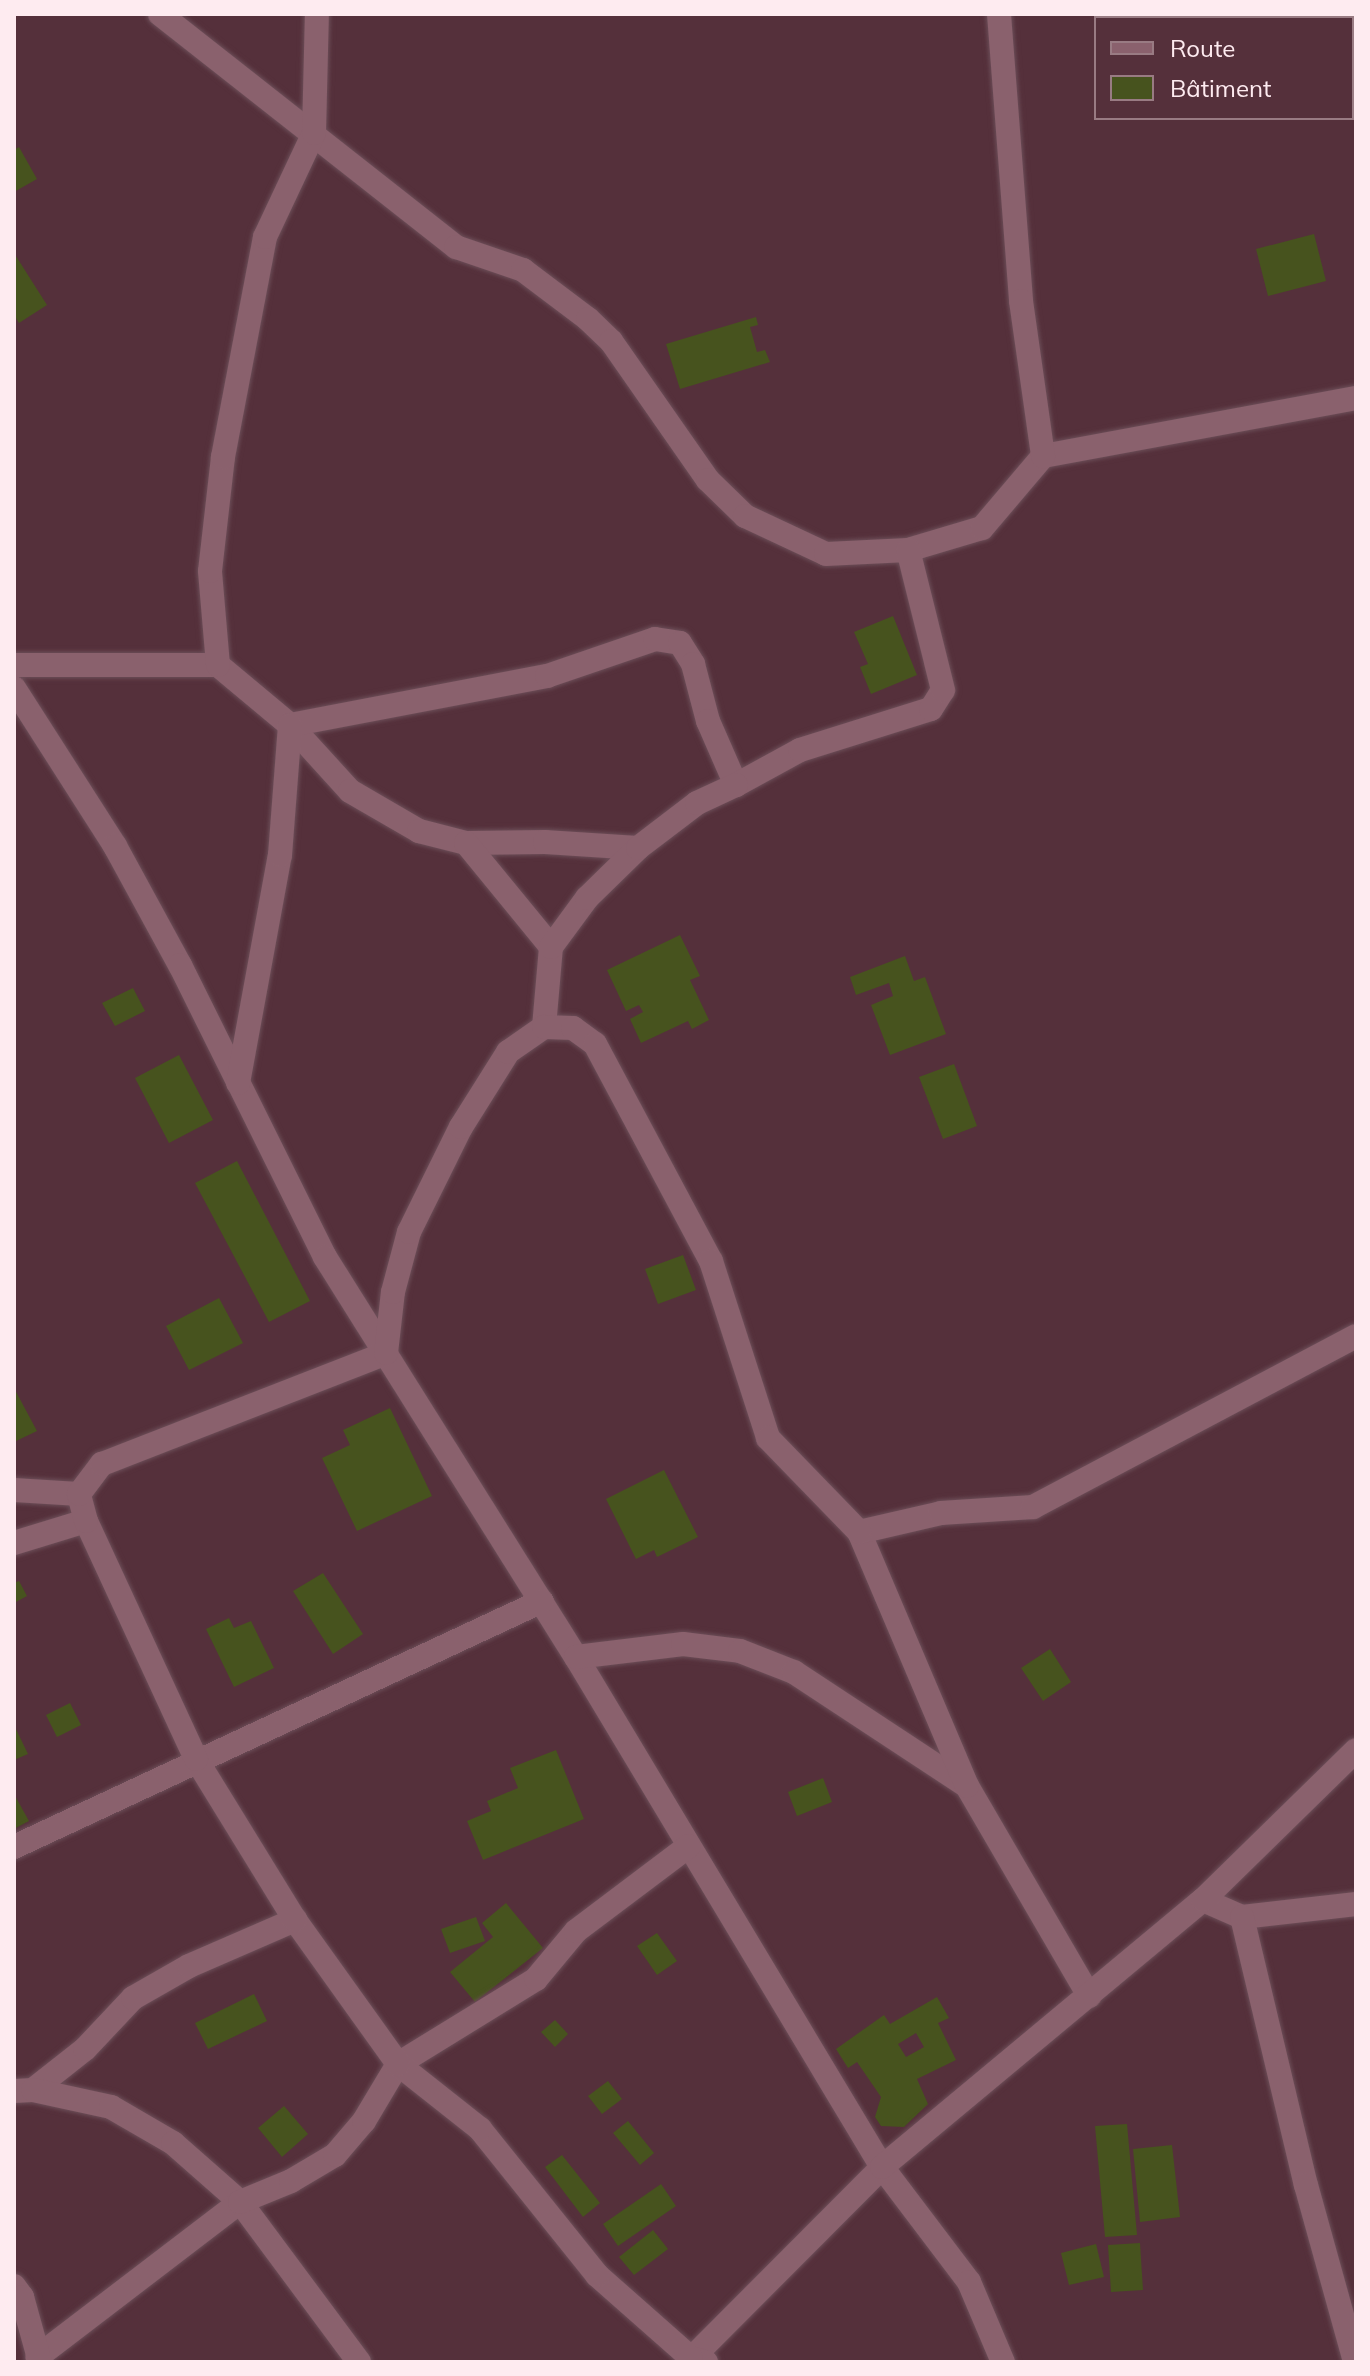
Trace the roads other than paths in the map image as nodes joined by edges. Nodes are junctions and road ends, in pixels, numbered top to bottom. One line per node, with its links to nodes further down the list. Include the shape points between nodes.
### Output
1 (160, 14): 4 (street)
2 (317, 14): 4 (street)
3 (999, 14): 6 (street, via 1021,301)
4 (314, 133): 7 (street, via 456,247 523,270 588,319 611,341 708,480 745,516 826,554); 9 (street, via 265,237 223,457 210,571)
5 (1356, 398): 6 (street)
6 (1043, 456): 7 (street, via 982,528)
7 (908, 550): 12 (street, via 943,690 931,709 800,750)
8 (14, 665): 9 (street)
9 (218, 665): 11 (street)
10 (14, 688): 17 (street, via 115,846)
11 (290, 725): 12 (street, via 547,676 655,639 680,643 693,664 708,721); 13 (street, via 350,791 419,831); 17 (street, via 280,855)
12 (736, 785): 14 (street, via 697,803)
13 (466, 843): 14 (street); 15 (street)
14 (638, 848): 15 (street, via 587,898)
15 (551, 947): 16 (street)
16 (544, 1027): 19 (street, via 508,1052 461,1127 409,1232 393,1292); 23 (street, via 573,1028 595,1044 711,1261 768,1438)
17 (238, 1083): 19 (street, via 325,1257)
18 (1356, 1336): 23 (street, via 1033,1507 941,1513)
19 (386, 1353): 21 (street, via 102,1464); 25 (street)
20 (14, 1490): 21 (street)
21 (79, 1494): 22 (street)
22 (86, 1521): 24 (street); 28 (street)
23 (859, 1532): 29 (street)
24 (14, 1543)
25 (542, 1601): 26 (street); 28 (street)
26 (576, 1657): 29 (street, via 683,1644 740,1651 794,1672); 30 (street)
27 (1356, 1750): 32 (street)
28 (196, 1759): 31 (street); 35 (street)
29 (967, 1786): 36 (street)
30 (689, 1846): 37 (street, via 576,1931 536,1979); 39 (street)
31 (14, 1847)
32 (1203, 1900): 34 (street); 36 (street)
33 (1356, 1904): 34 (street)
34 (1242, 1917): 46 (street)
35 (295, 1920): 37 (street); 38 (street, via 189,1966 133,1998 85,2049)
36 (1089, 1996): 39 (street)
37 (398, 2064): 40 (street, via 364,2121 335,2155); 43 (street, via 480,2129 597,2275)
38 (23, 2091): 40 (street, via 111,2107 173,2143)
39 (882, 2167): 43 (street); 45 (street, via 969,2282)
40 (240, 2202): 42 (street); 44 (street)
41 (14, 2286): 42 (street, via 22,2297)
42 (39, 2360)
43 (695, 2361)
44 (359, 2362)
45 (1003, 2362)
46 (1355, 2362)

